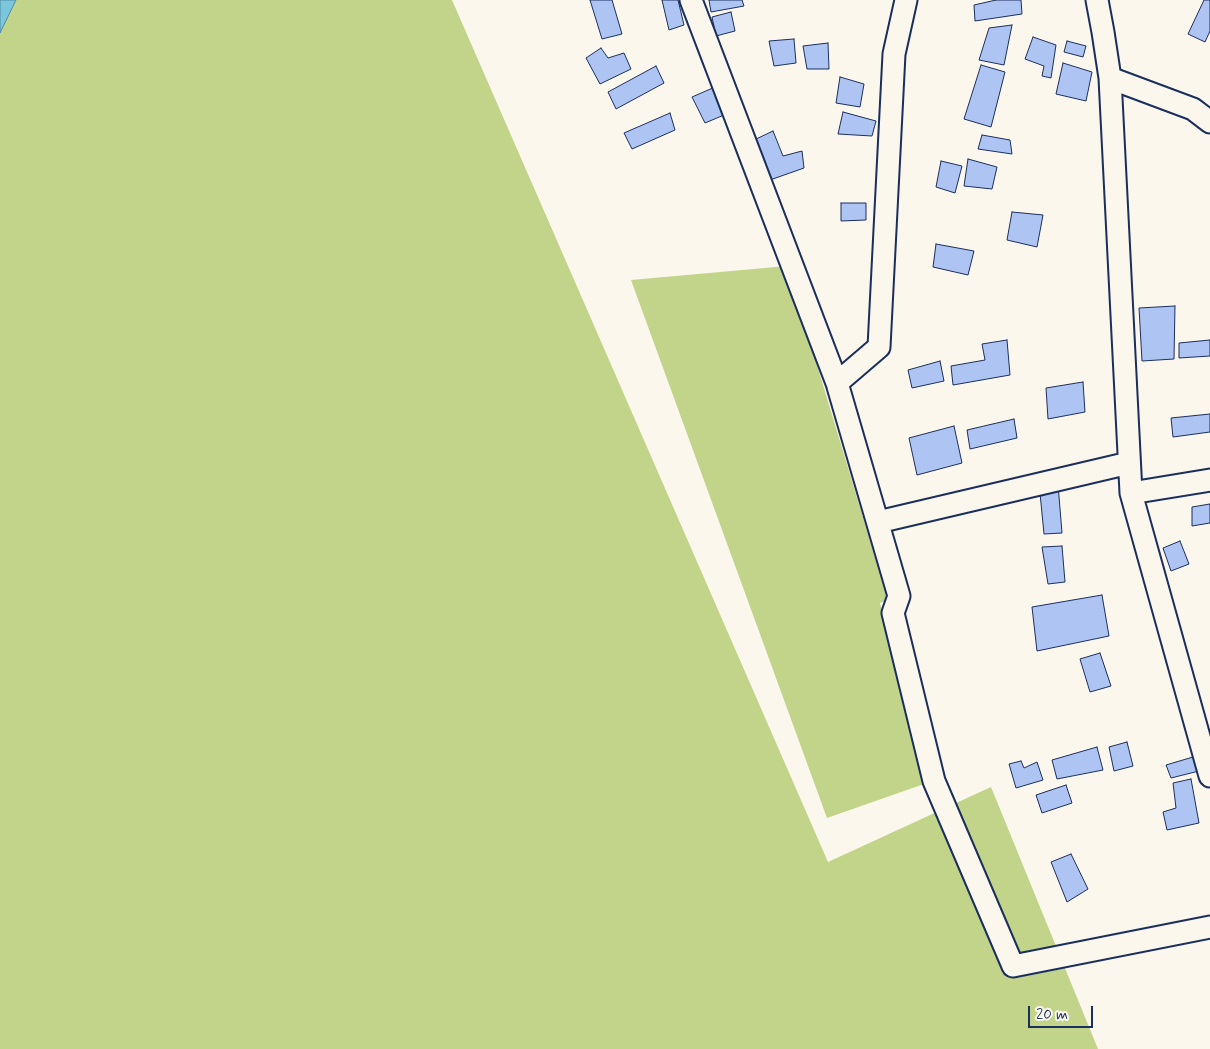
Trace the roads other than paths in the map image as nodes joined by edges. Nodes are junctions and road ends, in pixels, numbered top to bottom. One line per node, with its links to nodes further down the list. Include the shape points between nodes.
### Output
1 (691, 0): 6 (street)
2 (906, 0): 6 (street, via 894,54 879,347)
3 (1097, 0): 4 (street)
4 (1110, 78): 5 (street, via 1193,109); 7 (street)
5 (1210, 122)
6 (838, 383): 10 (street)
7 (1129, 463): 9 (street); 10 (street)
8 (1210, 480): 9 (street)
9 (1131, 493): 11 (street)
10 (878, 522): 12 (street, via 899,596 894,613 934,781 1013,966)
11 (1210, 776)
12 (1210, 926)

